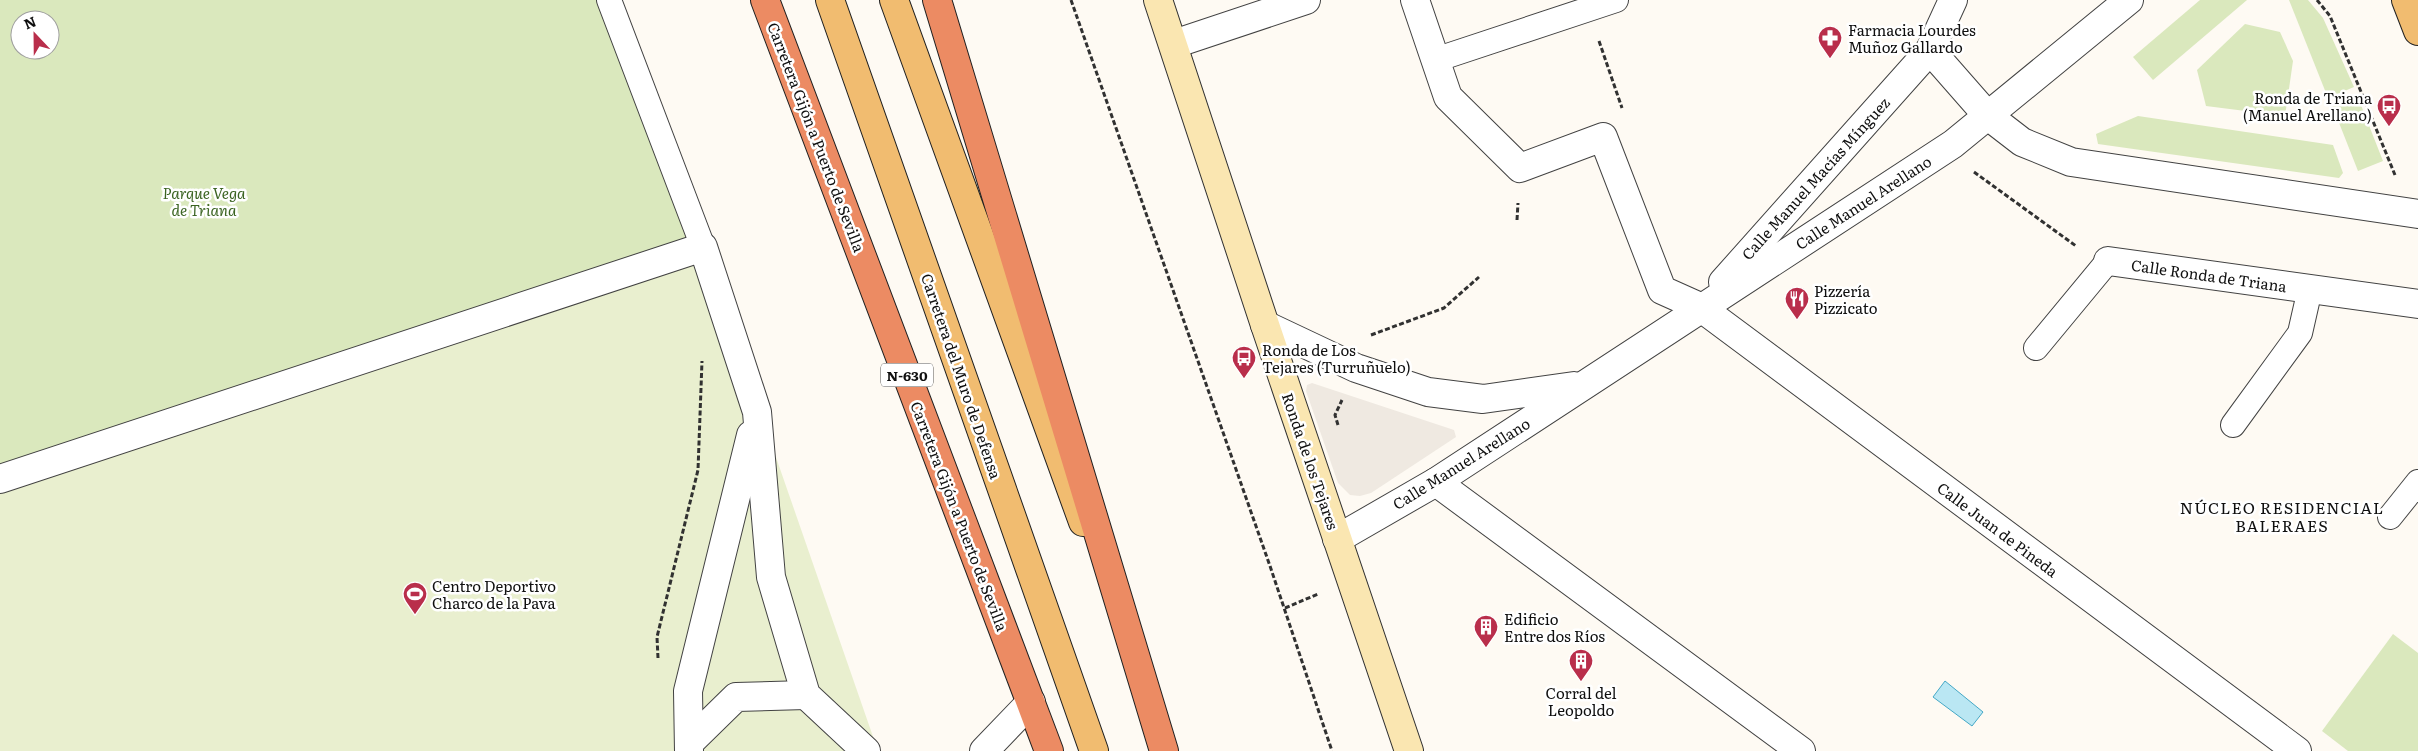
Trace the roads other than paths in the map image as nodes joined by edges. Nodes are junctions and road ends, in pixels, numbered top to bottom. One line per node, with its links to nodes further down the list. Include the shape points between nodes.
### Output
1 (609, 0): 19 (lane)
2 (765, 0): 35 (highway, Carretera Gijón a Puerto de Sevilla / N-630)
3 (830, 0): 41 (main road, Carretera del Muro de Defensa)
4 (894, 0): 36 (main road)
5 (937, 0): 36 (highway)
6 (1158, 0): 14 (street, Ronda de los Tejares)
7 (1306, 0): 14 (street)
8 (1415, 0): 16 (street)
9 (1616, 0): 16 (lane)
10 (1953, 0): 15 (street, Calle Manuel Macías Mínguez)
11 (2129, 0): 17 (street, Calle Manuel Arellano)
12 (2406, 0): 13 (main road)
13 (2418, 31)
14 (1174, 44): 24 (street, Ronda de los Tejares)
15 (1930, 50): 17 (street); 23 (street, Calle Manuel Macías Mínguez)
16 (1435, 60): 23 (street, Calle Juan de Pineda, via 1448,97 1520,168 1604,138 1662,290)
17 (1987, 116): 18 (street, via 2022,142 2071,162); 23 (street, Calle Manuel Arellano, via 1943,150)
18 (2418, 214)
19 (703, 247): 27 (street); 29 (street)
20 (2108, 260): 21 (street, Calle Ronda de Triana); 25 (lane)
21 (2310, 289): 22 (street, Calle Ronda de Triana); 28 (lane, via 2300,333)
22 (2418, 304)
23 (1700, 307): 26 (street, Calle Manuel Arellano); 44 (street, Calle Juan de Pineda)
24 (1265, 325): 26 (street, Calle Manuel Arellano, via 1356,368 1428,392 1483,399); 33 (street, Ronda de los Tejares)
25 (2036, 348)
26 (1583, 385): 30 (street, Calle Manuel Arellano)
27 (757, 412): 34 (street, via 771,577); 37 (street, via 688,691)
28 (2233, 425)
29 (0, 478)
30 (1436, 482): 33 (street, Calle Manuel Arellano); 43 (street)
31 (2418, 482): 32 (lane)
32 (2390, 517)
33 (1337, 538): 42 (street, Ronda de los Tejares)
34 (806, 694): 37 (street, via 736,697); 38 (street)
35 (1031, 702): 39 (street); 40 (highway, Carretera Gijón a Puerto de Sevilla / N-630)
36 (1160, 738)
37 (689, 747)
38 (866, 751)
39 (984, 751)
40 (1049, 751)
41 (1094, 751)
42 (1408, 751)
43 (1801, 751)
44 (2296, 751)

